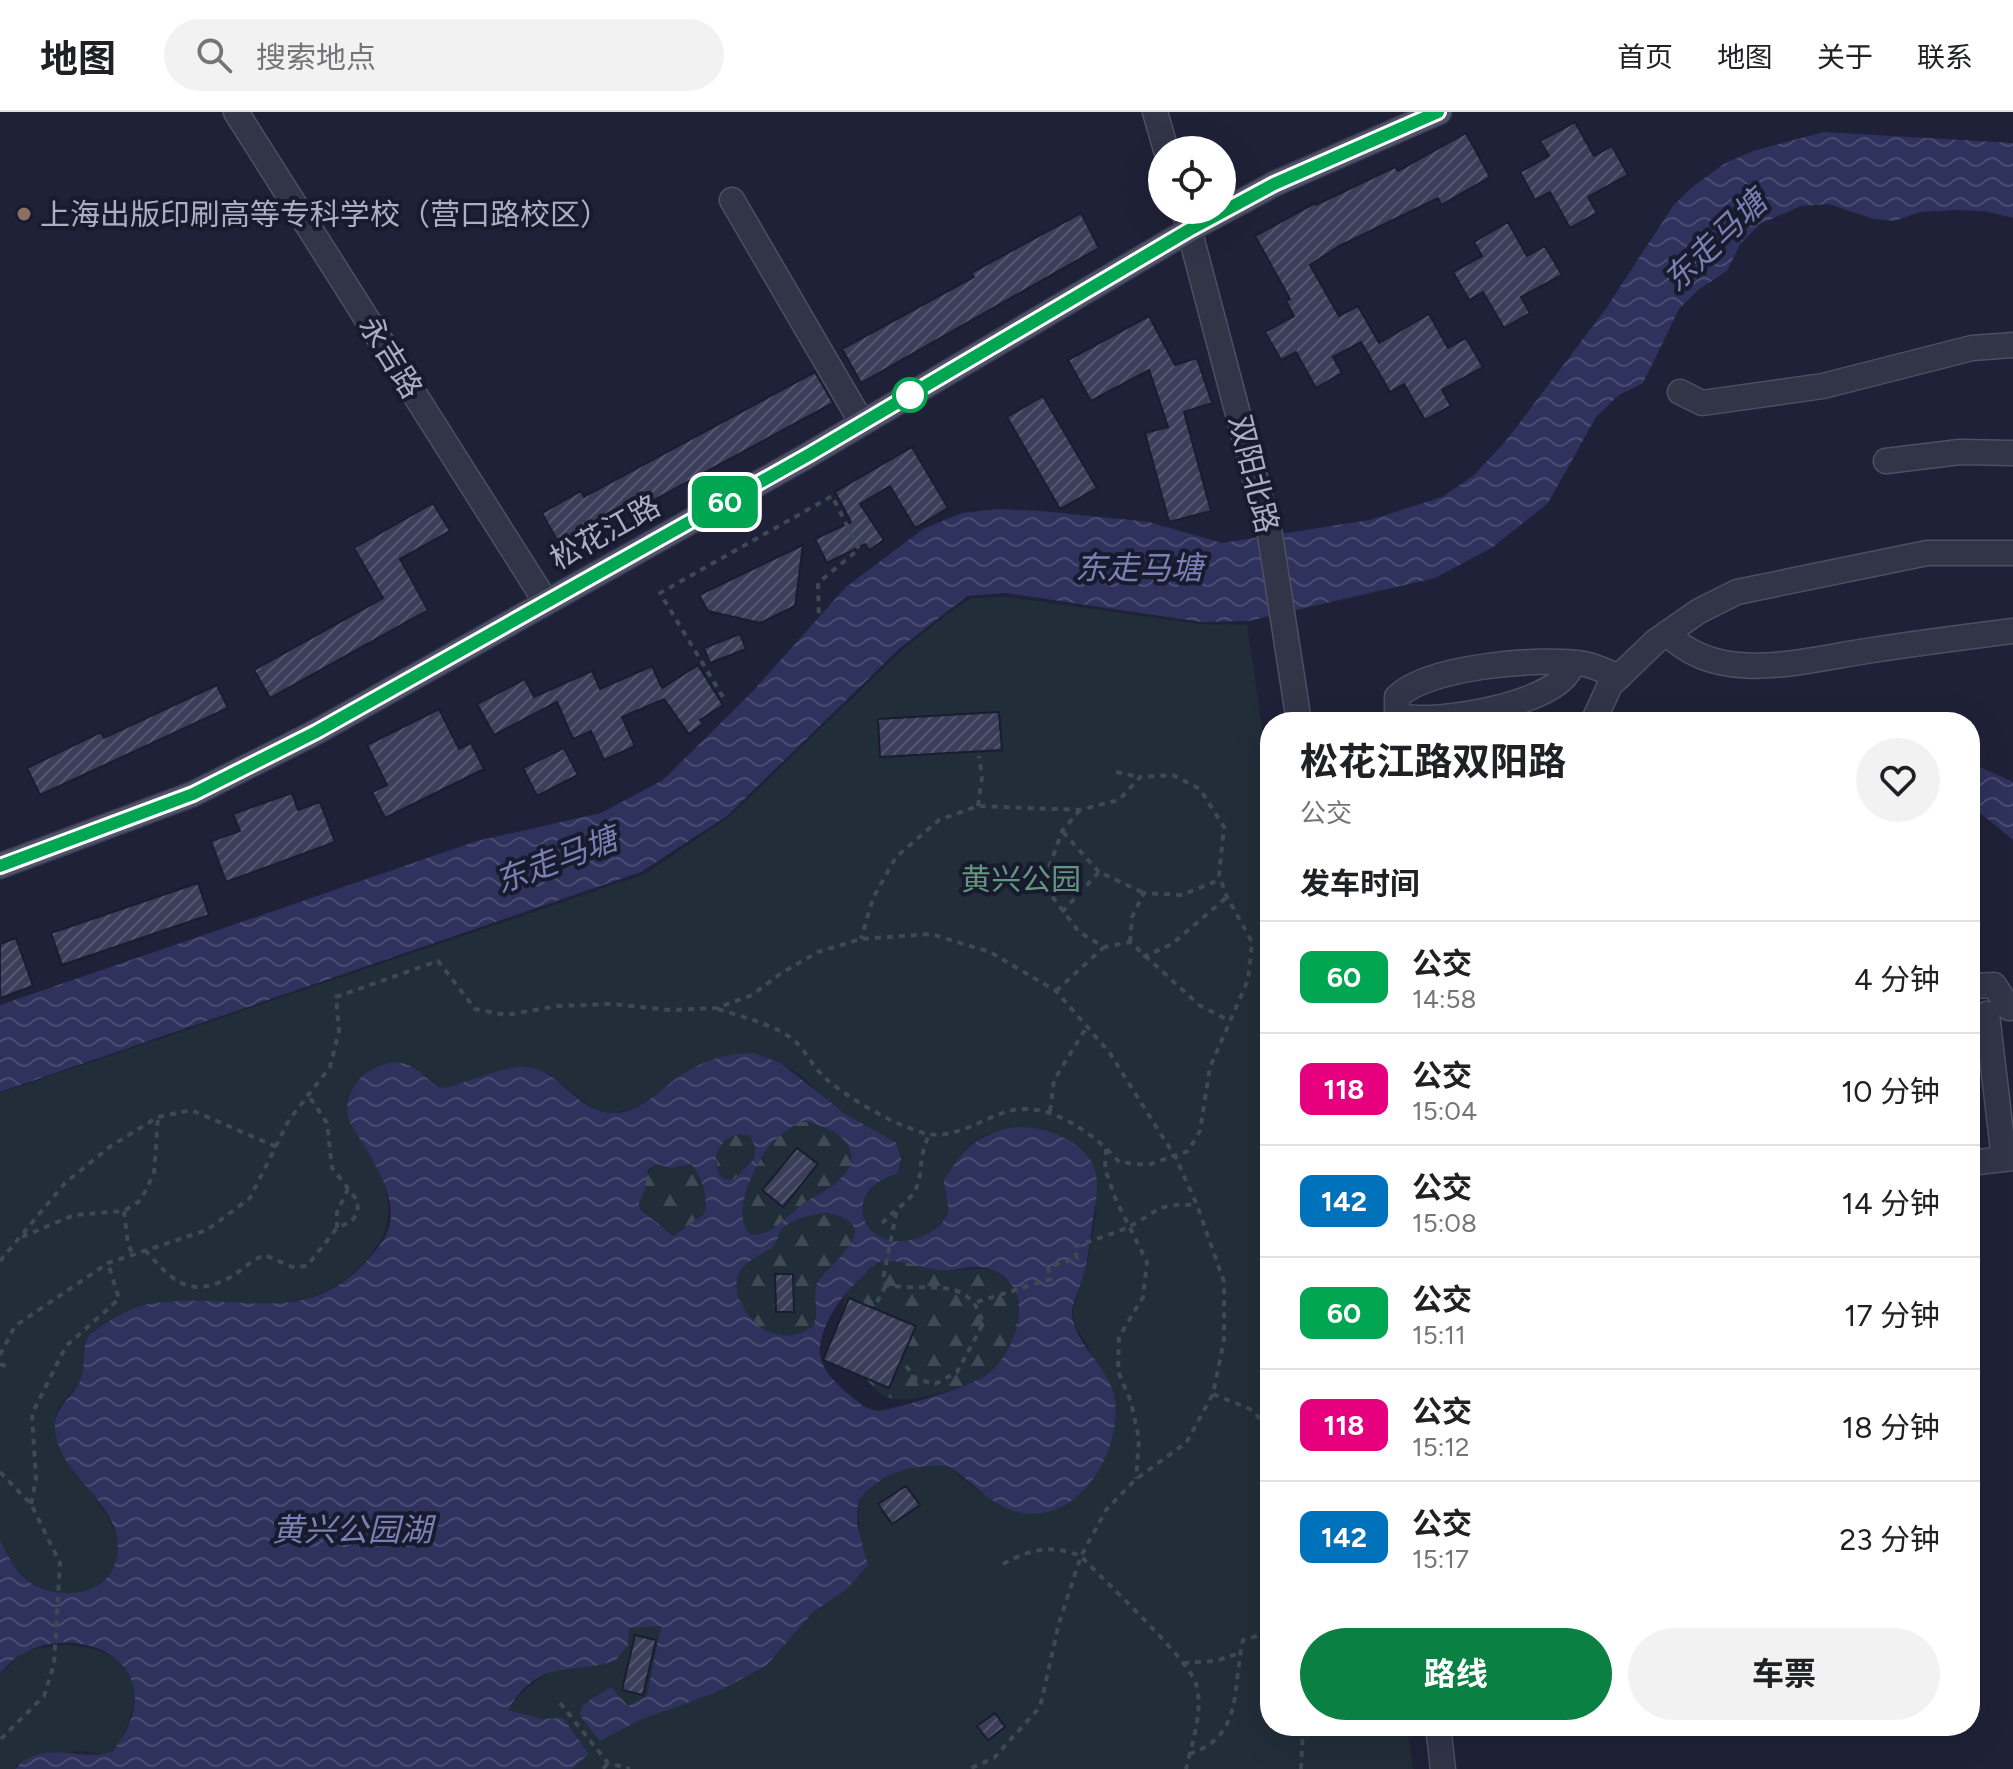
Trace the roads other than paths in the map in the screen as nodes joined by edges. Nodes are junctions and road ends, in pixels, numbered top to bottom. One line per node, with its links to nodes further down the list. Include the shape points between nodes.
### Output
1 (236, 112): 15 (street, 永吉路)
2 (1155, 112): 4 (street)
3 (1439, 112): 6 (main road, 松花江路)
4 (1162, 136)
5 (732, 200): 11 (street)
6 (1236, 200)
7 (1180, 224): 11 (main road, 松花江路)
8 (1187, 224): 20 (street, 双阳北路, via 1270,535)
9 (2013, 345): 10 (street, via 1972,348 1823,386 1702,403)
10 (1680, 392)
11 (862, 423): 15 (main road, 松花江路)
12 (2013, 453): 13 (street, via 1960,452)
13 (1886, 461)
14 (2013, 553): 17 (street, via 1927,553 1761,585 1717,601)
15 (546, 602): 24 (main road, 松花江路, via 316,732 193,794)
16 (2013, 631): 17 (street, via 1765,665 1696,654)
17 (1667, 633): 19 (street)
18 (1572, 663): 19 (street); 21 (street, via 1515,663 1447,675 1405,690 1397,697); 22 (street, via 1568,674 1543,692 1510,705)
19 (1619, 677): 23 (street)
20 (1298, 712)
21 (1399, 712)
22 (1464, 712)
23 (1596, 712)
24 (0, 866)
25 (1980, 986): 26 (street, via 1994,985)
26 (1995, 1011): 27 (street)
27 (2008, 1158): 28 (street)
28 (1980, 1161)
29 (1439, 1736): 30 (street)
30 (1443, 1769)

